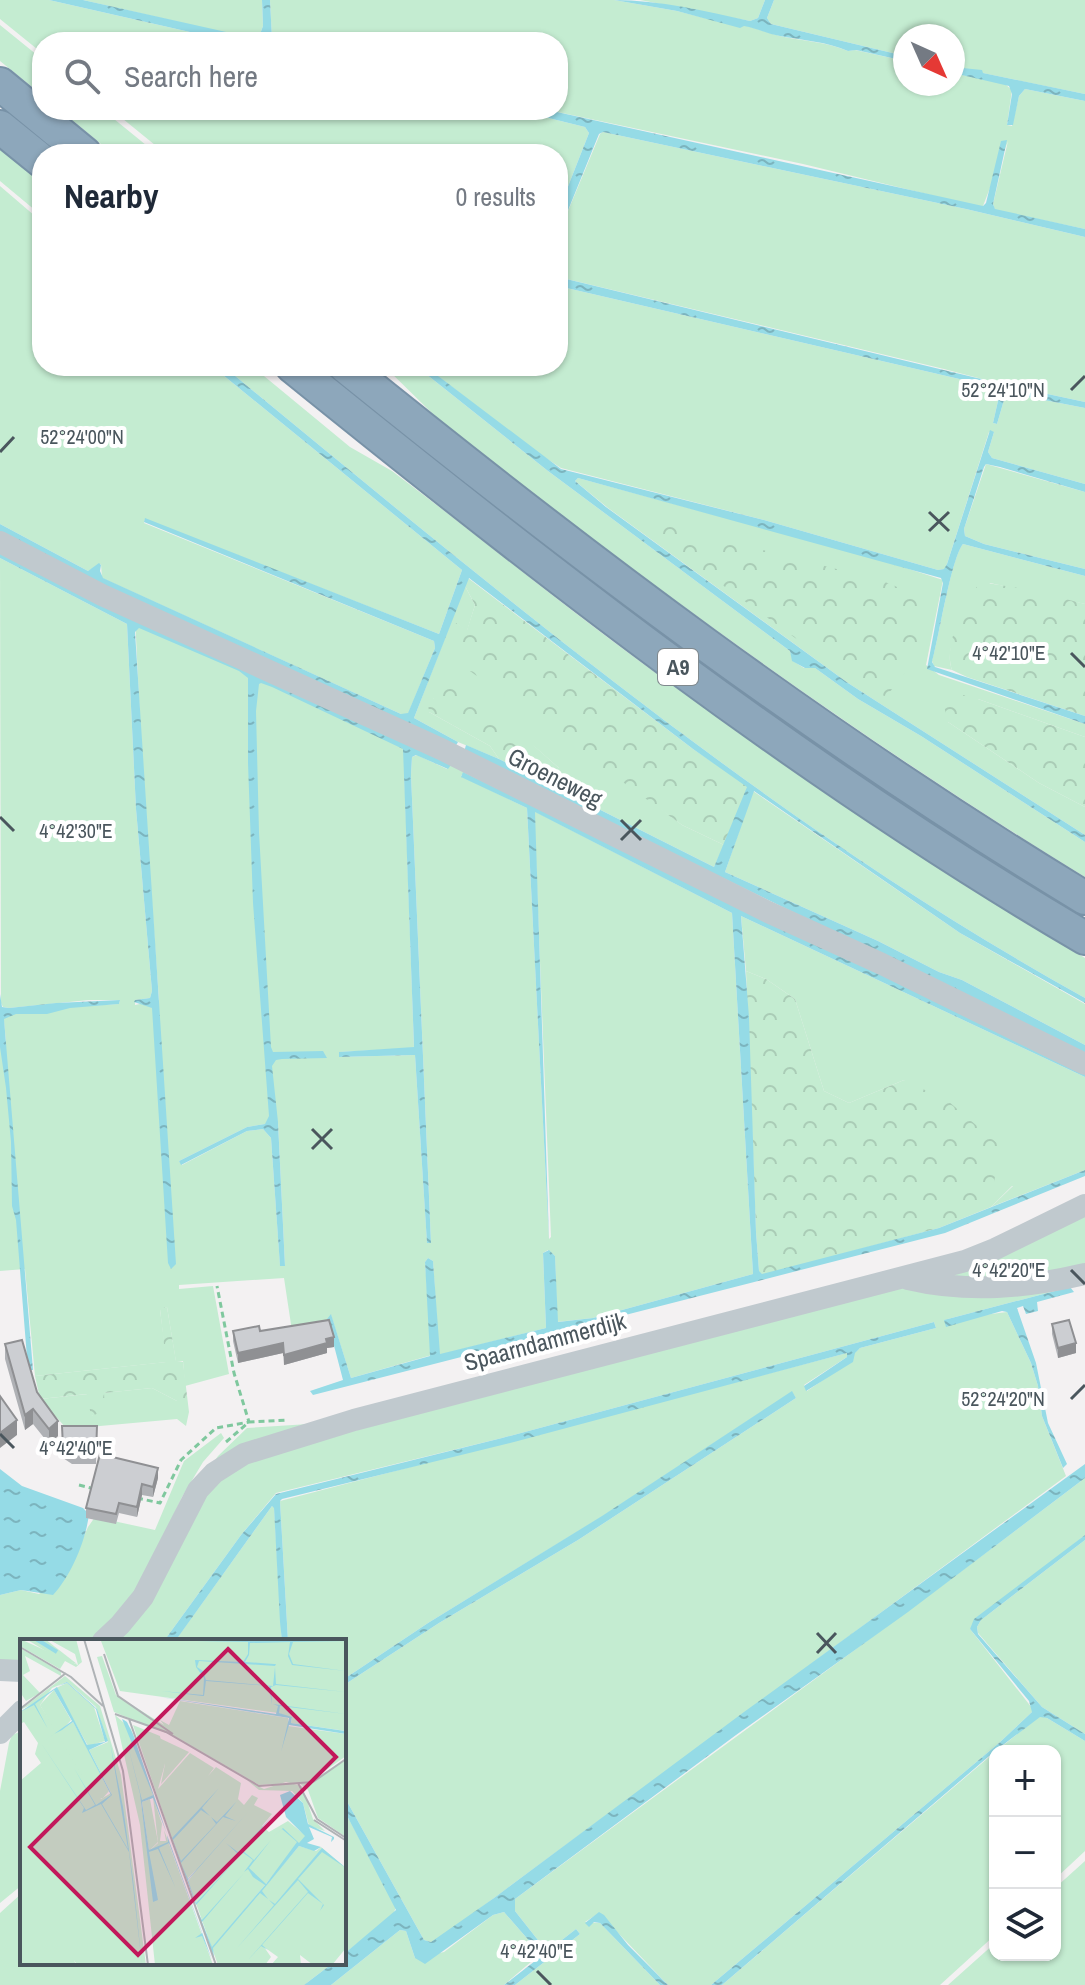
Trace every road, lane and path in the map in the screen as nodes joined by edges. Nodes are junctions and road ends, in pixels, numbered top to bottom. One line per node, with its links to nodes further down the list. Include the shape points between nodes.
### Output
1 (0, 84): 2 (highway)
2 (32, 110)
3 (44, 120): 5 (highway)
4 (0, 127): 6 (highway)
5 (73, 144)
6 (32, 153)
7 (304, 376): 11 (highway, A9, via 487,523 730,705)
8 (357, 376): 10 (highway, A9, via 506,496 749,678)
9 (0, 542): 12 (street, Groeneweg, via 102,595 441,749)
10 (1085, 898)
11 (1085, 938)
12 (1085, 1064)
13 (1085, 1205): 15 (street, Spaarndammerdijk, via 975,1257)
14 (1085, 1274): 15 (street, via 1005,1288)
15 (899, 1277): 20 (street, Spaarndammerdijk, via 354,1420 244,1454 223,1465 198,1490 143,1597)
16 (217, 1286): 19 (path, via 249,1422 216,1428 181,1460 160,1503)
17 (79, 1485): 18 (path)
18 (106, 1491)
19 (133, 1497)
20 (105, 1639)
21 (0, 1670): 22 (street)
22 (20, 1671)
23 (20, 1713): 24 (street)
24 (0, 1733)

